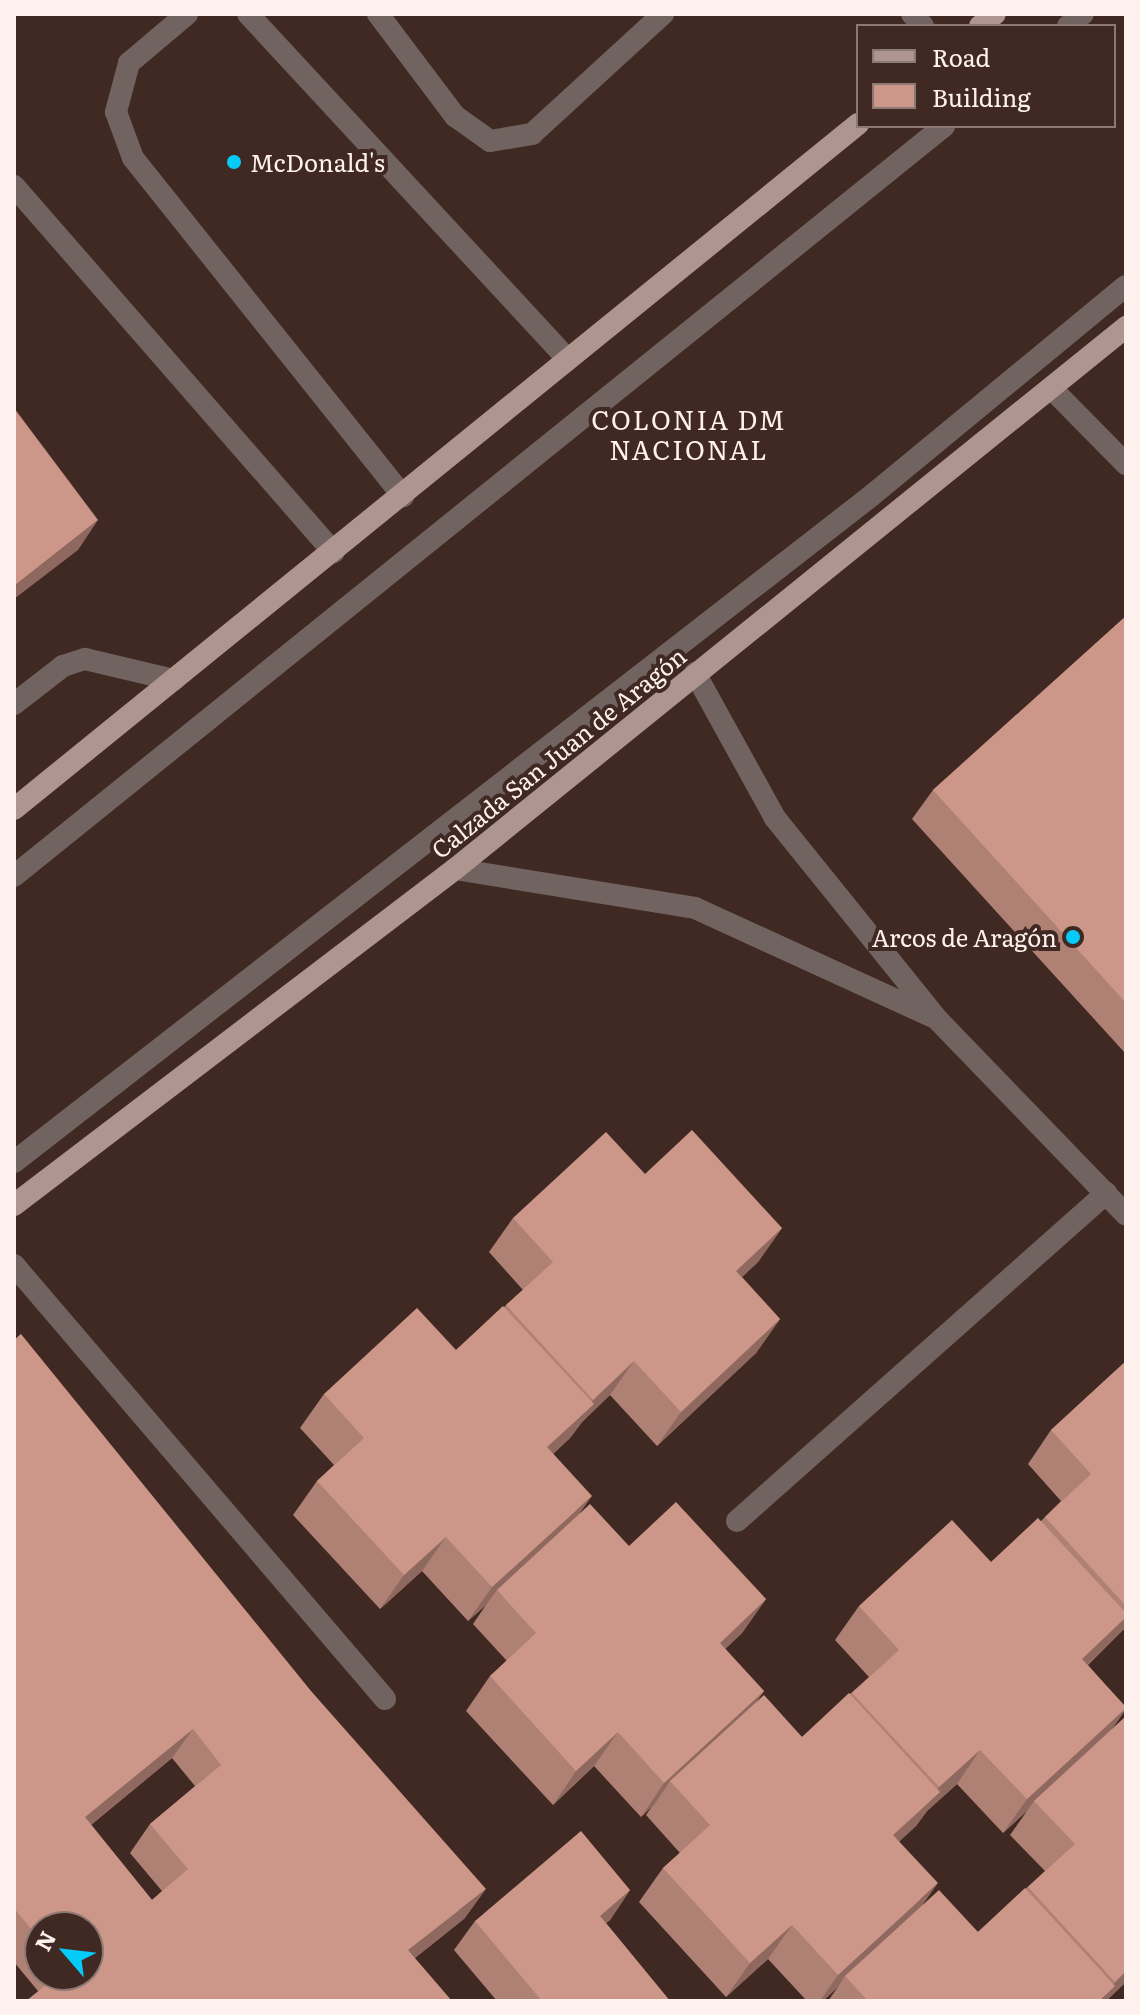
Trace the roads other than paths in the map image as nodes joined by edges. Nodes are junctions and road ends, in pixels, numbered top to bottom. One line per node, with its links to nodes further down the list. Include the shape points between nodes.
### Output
1 (187, 14): 13 (street, via 129,63 116,112 133,158)
2 (248, 14): 10 (street)
3 (378, 14): 4 (street, via 455,116 490,141 532,134)
4 (663, 14)
5 (856, 126): 10 (main road)
6 (942, 128): 20 (street)
7 (14, 186): 14 (street)
8 (1126, 286): 22 (street, via 858,506)
9 (1126, 327): 11 (main road, Calzada San Juan de Aragón)
10 (567, 359): 13 (main road)
11 (1051, 388): 12 (street); 15 (main road, Calzada San Juan de Aragón)
12 (1126, 464)
13 (403, 496): 14 (main road)
14 (333, 552): 16 (main road)
15 (695, 673): 19 (main road, Calzada San Juan de Aragón); 21 (street, via 775,818)
16 (174, 680): 17 (street, via 85,659 63,666); 18 (main road)
17 (14, 704)
18 (14, 809)
19 (455, 869): 21 (street, via 695,908); 24 (main road, Calzada San Juan de Aragón)
20 (14, 876)
21 (937, 1019): 23 (street)
22 (14, 1162)
23 (1106, 1193): 25 (street); 27 (street)
24 (14, 1205)
25 (1126, 1215)
26 (14, 1265): 28 (street)
27 (737, 1521)
28 (385, 1699)

